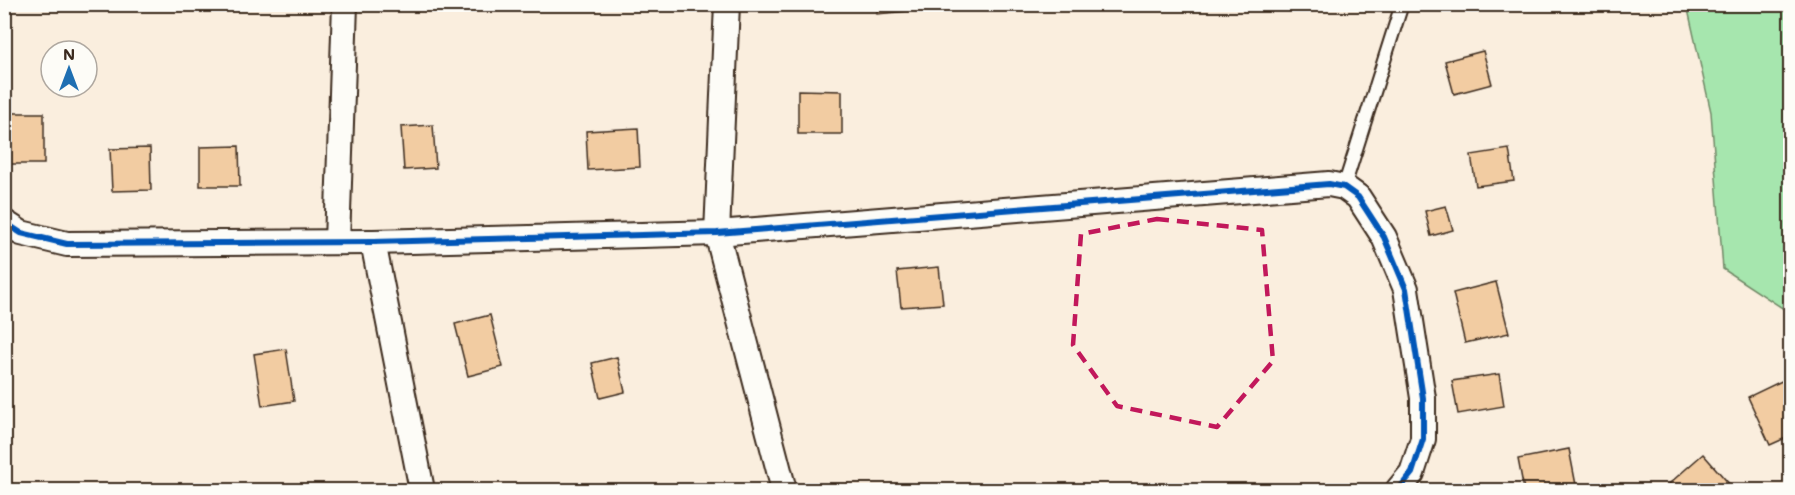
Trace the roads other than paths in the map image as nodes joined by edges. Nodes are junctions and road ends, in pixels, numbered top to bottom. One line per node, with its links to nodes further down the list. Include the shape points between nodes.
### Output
1 (345, 4): 7 (street)
2 (727, 4): 6 (street)
3 (1402, 4): 4 (lane)
4 (1344, 187): 6 (street, via 1329,184); 11 (street, via 1358,197 1384,237 1406,289 1423,398 1423,439 1412,473)
5 (4, 222): 7 (street, via 21,233 68,244)
6 (717, 233): 8 (street); 10 (street)
7 (337, 242): 8 (street)
8 (372, 242): 9 (street)
9 (422, 490)
10 (784, 490)
11 (1398, 490)

